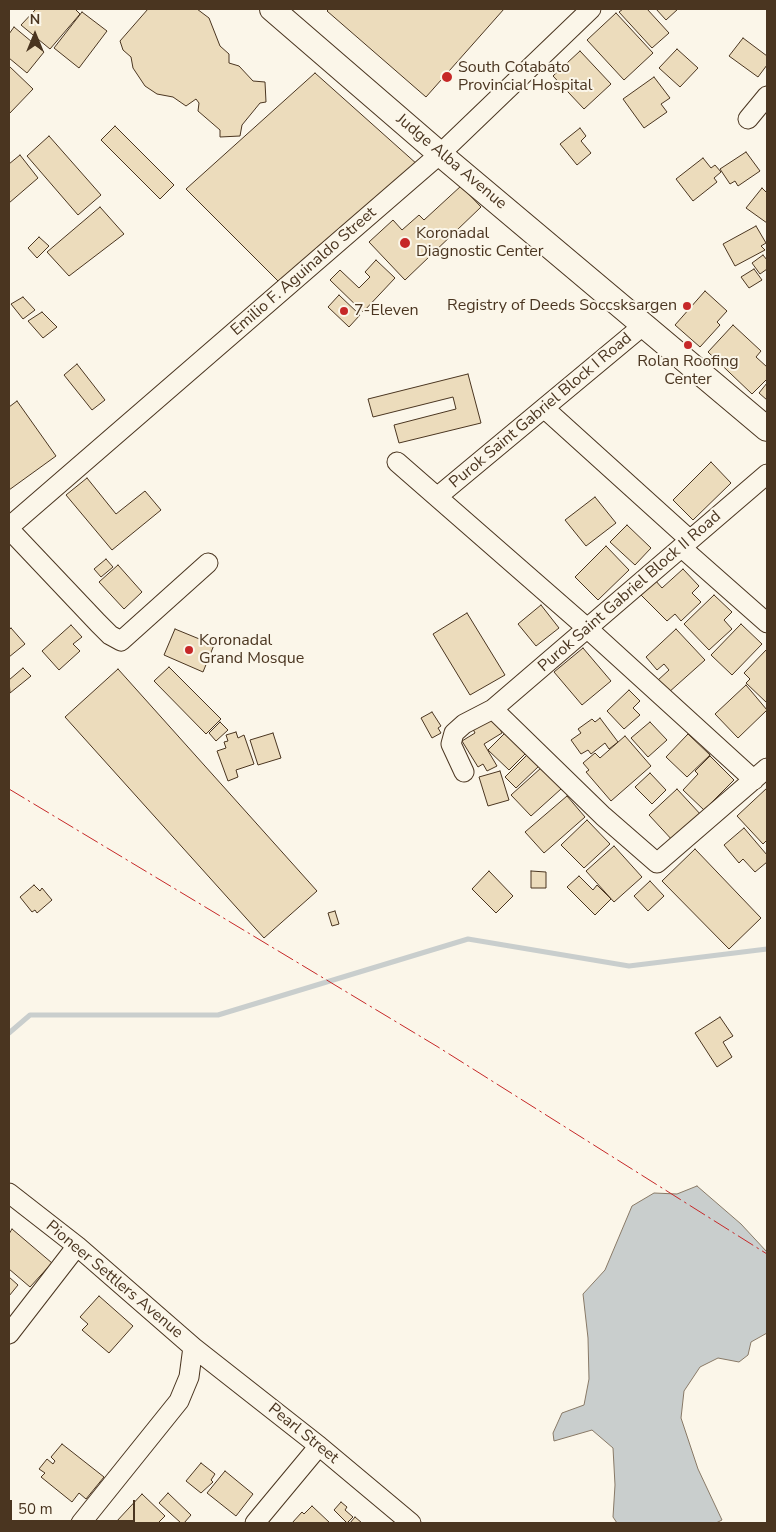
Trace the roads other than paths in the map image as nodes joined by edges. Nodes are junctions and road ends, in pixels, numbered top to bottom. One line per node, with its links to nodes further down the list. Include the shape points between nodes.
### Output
1 (272, 9): 5 (main road, Judge Alba Avenue)
2 (590, 9): 5 (street, Emilio F. Aguinaldo Street)
3 (767, 96): 4 (street)
4 (748, 118)
5 (440, 154): 6 (main road, Judge Alba Avenue); 12 (street, Emilio F. Aguinaldo Street)
6 (645, 324): 7 (street, Purok Saint Gabriel Block I Road); 8 (main road, Judge Alba Avenue)
7 (544, 408): 11 (street, Purok Saint Gabriel Block I Road); 13 (street)
8 (767, 430)
9 (398, 462): 11 (street)
10 (767, 474): 13 (street, Purok Saint Gabriel Block II Road)
11 (437, 497): 16 (street)
12 (9, 528): 14 (street, via 110,635 122,641)
13 (686, 544): 15 (street); 16 (street, Purok Saint Gabriel Block II Road)
14 (208, 564)
15 (767, 623)
16 (588, 628): 17 (street, Purok Saint Gabriel Block II Road); 19 (street)
17 (493, 709): 18 (street, Purok Saint Gabriel Block II Road, via 454,733 451,744); 19 (street, via 658,863)
18 (464, 772)
19 (764, 772)
20 (9, 1193): 21 (street, Pioneer Settlers Avenue)
21 (77, 1246): 22 (street); 23 (street, Pioneer Settlers Avenue)
22 (9, 1334)
23 (192, 1347): 24 (street, Pearl Street); 25 (street, Pioneer Settlers Avenue, via 189,1377 179,1401)
24 (319, 1446): 26 (street); 27 (street, Pearl Street)
25 (81, 1523)
26 (255, 1523)
27 (411, 1523)

